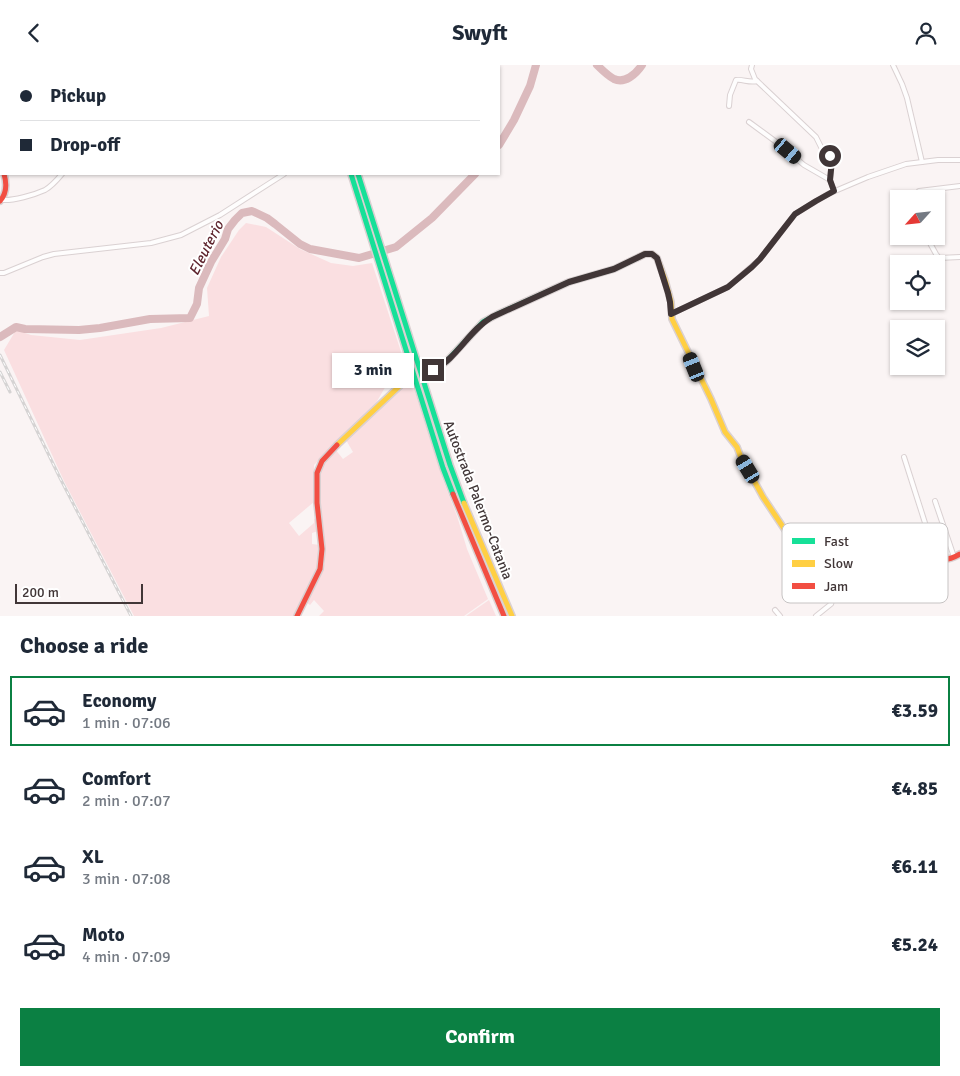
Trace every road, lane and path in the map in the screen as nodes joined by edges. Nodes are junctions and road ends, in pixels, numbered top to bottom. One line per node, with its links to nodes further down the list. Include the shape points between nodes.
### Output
1 (752, 65): 3 (street, via 752,75)
2 (893, 65): 7 (street, via 907,98)
3 (757, 81): 4 (street, via 736,81); 13 (street, via 816,137 832,160)
4 (729, 106)
5 (749, 122): 13 (street, via 804,165)
6 (960, 159): 7 (street)
7 (922, 162): 16 (street, via 892,168)
8 (4, 175): 17 (main road, via 5,193)
9 (61, 175): 17 (street, via 45,190)
10 (282, 175): 20 (street, via 220,215 181,235 151,243 54,254)
11 (351, 175): 36 (main road, Autostrada Palermo-Catania, via 443,468)
12 (358, 175): 37 (main road, Autostrada Palermo-Catania, via 450,465)
13 (830, 180): 16 (street)
14 (960, 186): 15 (street)
15 (927, 190)
16 (834, 191): 21 (street, via 795,214 760,259 728,287)
17 (1, 200)
18 (931, 245): 19 (street, via 940,258)
19 (960, 257)
20 (0, 273)
21 (671, 314): 22 (main road, via 657,258 645,254 614,269 569,282 483,322 447,361); 28 (main road, via 725,432)
22 (430, 370)
23 (407, 379): 35 (main road, via 322,461 317,473 322,549 320,569)
24 (904, 457): 26 (street)
25 (935, 501): 27 (street)
26 (925, 523)
27 (942, 523)
28 (782, 526)
29 (948, 539): 31 (street)
30 (960, 554): 31 (main road)
31 (954, 557): 32 (main road)
32 (948, 560)
33 (831, 603): 39 (street)
34 (775, 610): 38 (street)
35 (297, 616)
36 (504, 616)
37 (512, 616)
38 (780, 616)
39 (816, 616)

